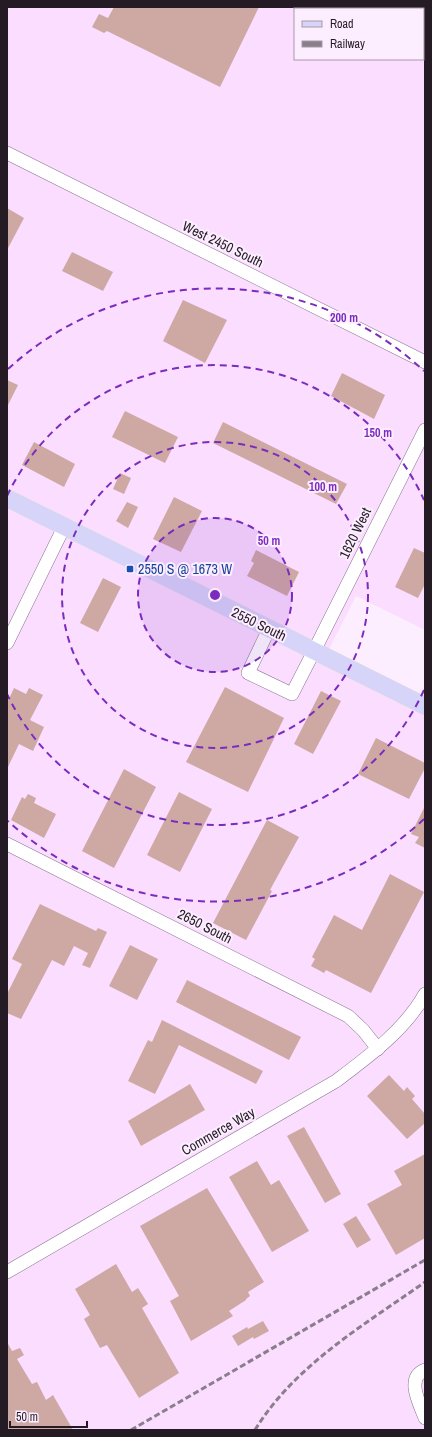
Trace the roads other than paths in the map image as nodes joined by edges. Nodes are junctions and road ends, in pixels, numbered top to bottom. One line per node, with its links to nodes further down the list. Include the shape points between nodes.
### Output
1 (7, 154): 2 (street, West 2450 South)
2 (425, 362)
3 (425, 430): 8 (street, 1620 West)
4 (7, 498): 5 (main road, 2550 South)
5 (64, 527): 6 (main road, 2550 South); 7 (street)
6 (269, 629): 8 (main road, 2550 South); 8 (street, 1620 West, via 248,673 292,694)
7 (7, 643)
8 (314, 651): 9 (main road, 2550 South)
9 (425, 706)
10 (7, 844): 12 (street, 2650 South, via 348,1016)
11 (425, 996): 12 (street, Commerce Way, via 404,1023)
12 (378, 1049): 13 (street, Commerce Way, via 336,1081)
13 (7, 1272)
14 (425, 1370): 15 (street, via 415,1382 415,1392)
15 (425, 1418)

